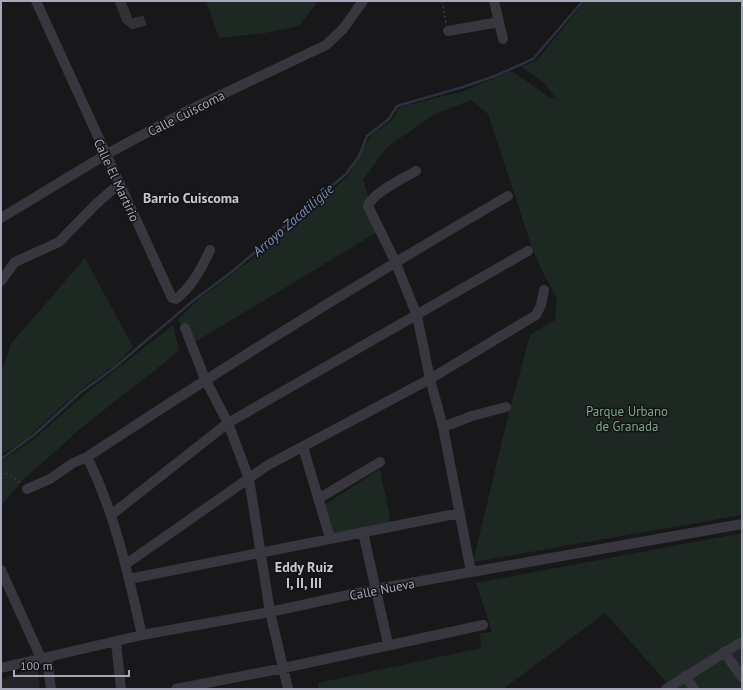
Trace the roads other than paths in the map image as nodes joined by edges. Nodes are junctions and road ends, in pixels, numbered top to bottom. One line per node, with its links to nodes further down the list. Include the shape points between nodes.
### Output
1 (36, 1): 7 (street, Calle El Martirio)
2 (363, 1): 7 (street, Calle Cuiscoma, via 343,29 326,45 185,112)
3 (494, 1): 4 (street)
4 (499, 22): 5 (street); 6 (street)
5 (448, 31)
6 (503, 39)
7 (105, 155): 9 (street, Calle El Martirio); 11 (street, Calle Cuiscoma)
8 (416, 171): 14 (street, via 378,194 370,200 368,206)
9 (118, 184): 12 (street, Calle El Martirio, via 172,298 176,299 183,294 201,270); 15 (street, via 59,242 15,262)
10 (508, 196): 14 (street)
11 (1, 218)
12 (210, 250)
13 (528, 251): 17 (street)
14 (395, 261): 17 (street); 19 (street)
15 (1, 282)
16 (544, 290): 20 (street, via 536,315)
17 (417, 316): 20 (street); 22 (street)
18 (185, 328): 19 (street)
19 (205, 379): 22 (street); 25 (street)
20 (430, 380): 23 (street); 24 (street)
21 (506, 407): 23 (street)
22 (228, 423): 27 (street); 31 (street)
23 (444, 427): 30 (street)
24 (303, 446): 27 (street, via 268,465); 29 (street)
25 (87, 457): 28 (street, via 73,463 50,480); 31 (street)
26 (380, 462): 29 (street)
27 (249, 479): 35 (street); 36 (street)
28 (27, 489)
29 (318, 499): 34 (street)
30 (460, 513): 33 (street); 38 (street)
31 (111, 514): 36 (street)
32 (742, 524): 38 (street, Calle Nueva)
33 (363, 532): 34 (street); 40 (street)
34 (330, 538): 35 (street)
35 (260, 552): 39 (street); 41 (street)
36 (126, 564): 39 (street)
37 (1, 570): 48 (street)
38 (471, 572): 40 (street, Calle Nueva)
39 (129, 578): 43 (street)
40 (376, 589): 41 (street, Calle Nueva); 46 (street)
41 (270, 612): 43 (street, Calle Nueva); 50 (street)
42 (483, 625): 46 (street)
43 (142, 636): 44 (street, Calle Nueva)
44 (116, 642): 48 (street, Calle Nueva); 54 (street)
45 (740, 643): 47 (street)
46 (388, 644): 50 (street)
47 (724, 652): 51 (street); 52 (street)
48 (44, 658): 49 (street, Calle Nueva); 53 (street)
49 (1, 668)
50 (284, 668): 55 (street); 56 (street)
51 (685, 676): 57 (street); 58 (street)
52 (742, 677)
53 (51, 689)
54 (121, 689)
55 (176, 689)
56 (288, 689)
57 (666, 689)
58 (694, 689)

